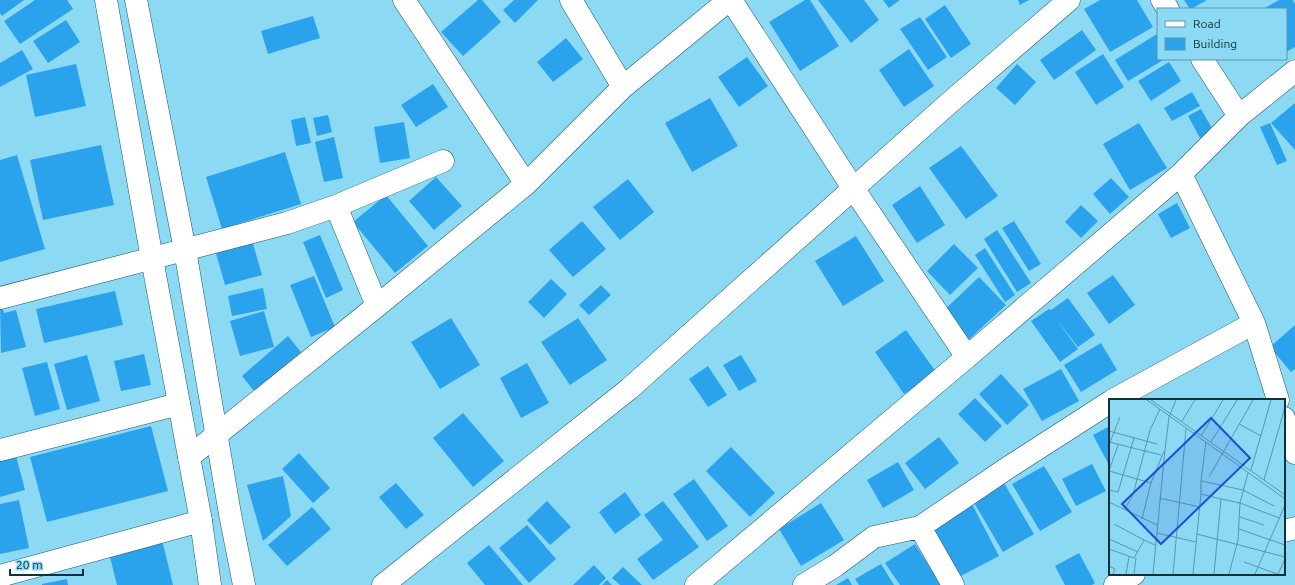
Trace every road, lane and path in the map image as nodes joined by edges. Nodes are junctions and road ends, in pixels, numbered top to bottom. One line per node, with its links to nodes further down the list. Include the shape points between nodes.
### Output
1 (106, 0): 17 (street)
2 (136, 0): 16 (street)
3 (404, 0): 13 (street)
4 (571, 0): 9 (street)
5 (730, 0): 9 (street); 14 (street)
6 (1069, 0): 14 (street)
7 (1203, 60): 10 (street)
8 (1295, 72): 10 (street)
9 (623, 86): 13 (street)
10 (1239, 116): 12 (street)
11 (443, 161): 15 (street)
12 (1181, 174): 20 (street); 21 (street)
13 (526, 184): 19 (street)
14 (853, 188): 21 (street); 39 (street, via 629,389)
15 (336, 206): 16 (street, via 288,223); 19 (street)
16 (185, 250): 17 (street); 27 (street)
17 (152, 259): 18 (street); 25 (street)
18 (0, 298)
19 (377, 306): 27 (street)
20 (1254, 323): 22 (street); 23 (street)
21 (967, 357): 40 (street)
22 (1115, 399)
23 (1278, 399)
24 (1109, 403): 32 (street)
25 (179, 404): 28 (street); 30 (street)
26 (1285, 421): 29 (street)
27 (217, 434): 30 (street); 38 (street)
28 (0, 450)
29 (1295, 453)
30 (189, 457): 31 (street)
31 (201, 521): 36 (street); 37 (street)
32 (920, 526): 41 (street, via 874,537); 42 (street)
33 (1295, 528): 34 (street)
34 (1285, 531)
35 (1132, 575): 43 (street)
36 (0, 576)
37 (210, 585)
38 (244, 585)
39 (384, 585)
40 (696, 585)
41 (804, 585)
42 (953, 585)
43 (1115, 585)

